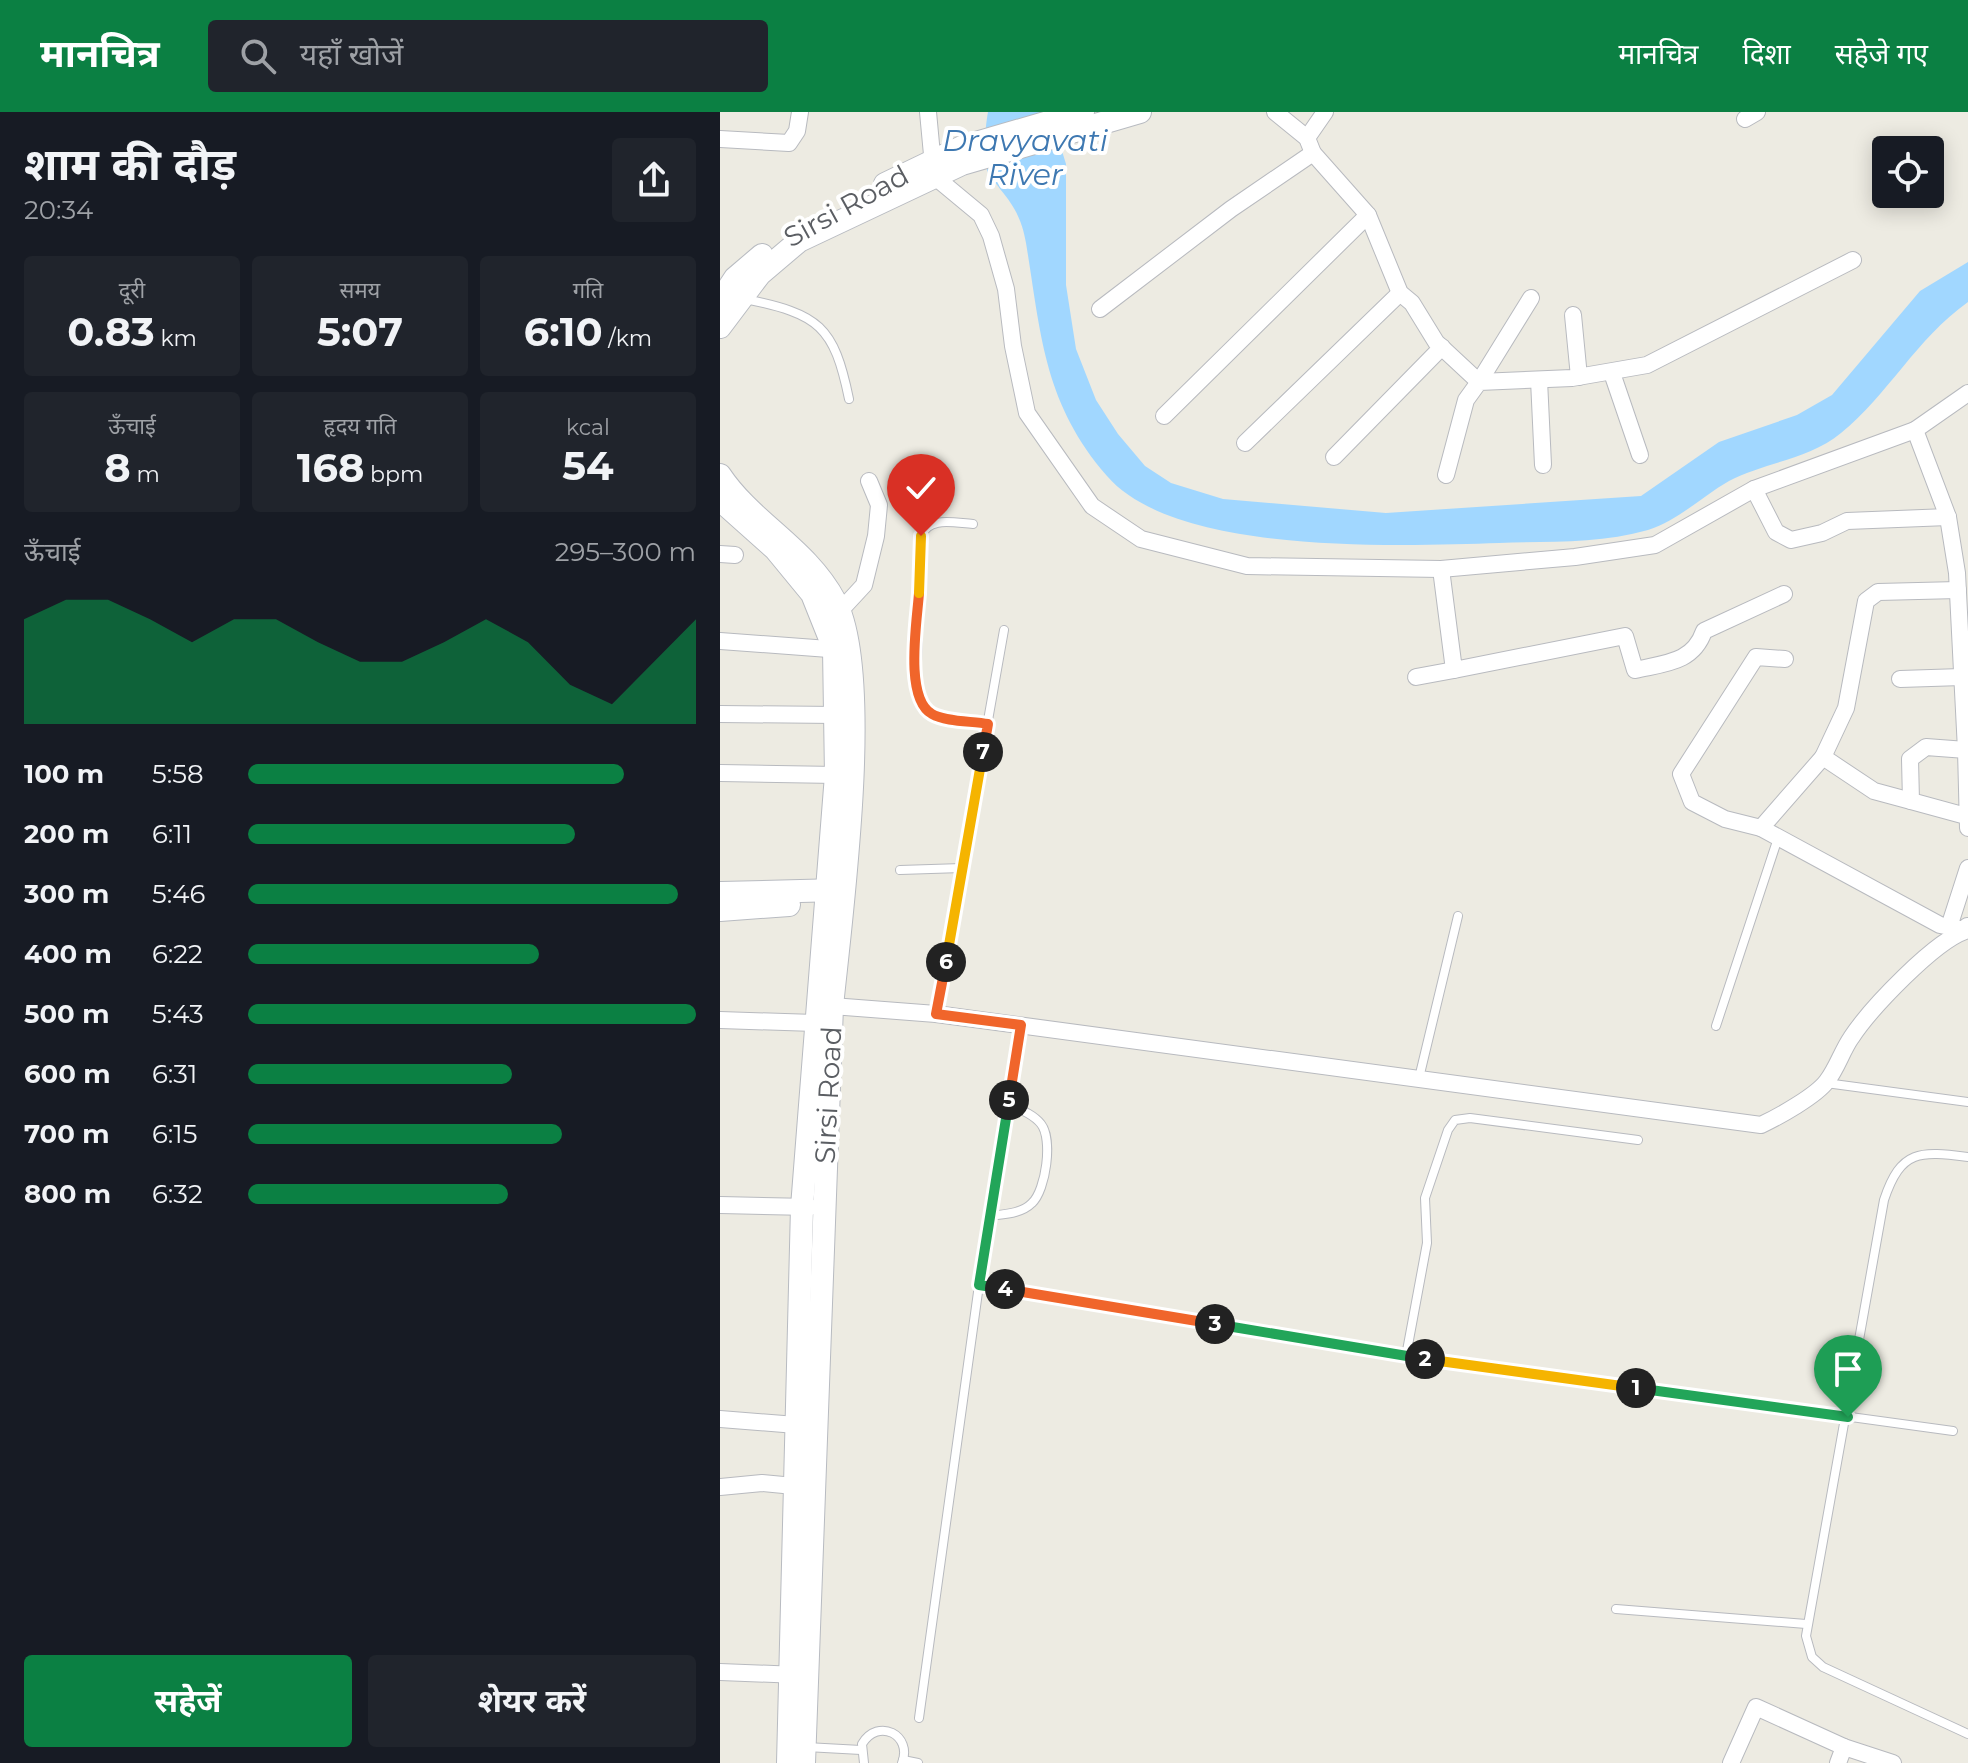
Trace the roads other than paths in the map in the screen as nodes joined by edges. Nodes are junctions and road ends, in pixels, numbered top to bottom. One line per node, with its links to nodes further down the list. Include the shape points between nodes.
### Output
1 (800, 112): 7 (street, via 789,143)
2 (928, 112): 9 (street)
3 (1140, 112): 6 (street, Sirsi Road)
4 (1275, 112): 8 (street)
5 (1325, 112): 8 (street)
6 (1085, 121): 9 (street, Sirsi Road)
7 (720, 139)
8 (1310, 146): 10 (street); 15 (street)
9 (932, 168): 14 (street, Sirsi Road, via 799,241); 38 (street, via 981,215 1006,289 1027,413 1092,506 1141,539 1247,566)
10 (1368, 215): 12 (street); 25 (street)
11 (1853, 260): 19 (street, via 1647,365)
12 (1400, 293): 18 (street); 27 (street)
13 (1531, 298): 22 (street)
14 (730, 300): 17 (street, Sirsi Road); 24 (lane, via 772,304 822,327 840,359)
15 (1100, 309)
16 (1573, 315): 20 (street)
17 (720, 327)
18 (1442, 347): 22 (street); 29 (street)
19 (1612, 373): 20 (street); 28 (street)
20 (1579, 377): 21 (street)
21 (1539, 380): 22 (street); 30 (street)
22 (1479, 382): 32 (street, via 1466,400)
23 (1968, 393): 26 (street)
24 (849, 399)
25 (1164, 416)
26 (1915, 430): 34 (street); 36 (street)
27 (1245, 443)
28 (1640, 455)
29 (1334, 457)
30 (1543, 465)
31 (720, 475): 41 (street, Sirsi Road, via 805,558)
32 (1446, 475)
33 (869, 481): 41 (street, via 879,505 876,536 864,585)
34 (1754, 489): 36 (street, via 1776,532 1791,540 1847,521); 38 (street, via 1655,545)
35 (720, 500): 44 (street, Sirsi Road, via 775,549 812,594)
36 (1948, 517): 39 (street)
37 (973, 524): 52 (lane, via 933,522 921,536 916,694 933,715)
38 (1441, 569): 46 (street)
39 (1958, 590): 48 (street); 54 (street, via 1878,592 1866,601 1846,708)
40 (1784, 594): 46 (street, via 1704,631 1699,646 1685,659 1635,670 1625,636)
41 (839, 612): 44 (street, Sirsi Road)
42 (1004, 630): 52 (lane)
43 (720, 641): 44 (street)
44 (842, 650): 51 (street, Sirsi Road); 65 (street, Sirsi Road, via 853,715)
45 (1785, 659): 59 (street, via 1756,657 1681,774 1692,802 1725,819)
46 (1454, 670): 47 (street)
47 (1416, 677)
48 (1962, 677): 49 (street); 53 (street)
49 (1900, 679)
50 (720, 714): 51 (street)
51 (837, 715): 56 (street, Sirsi Road)
52 (988, 724): 61 (lane)
53 (1966, 750): 57 (street, via 1926,747 1910,759); 58 (street)
54 (1823, 757): 57 (street, via 1874,791); 59 (street)
55 (720, 773): 56 (street)
56 (836, 775): 65 (street, Sirsi Road)
57 (1911, 801): 58 (street)
58 (1967, 820)
59 (1761, 828): 60 (street)
60 (1778, 837): 68 (street); 74 (lane)
61 (962, 868): 63 (lane); 70 (lane)
62 (1968, 868): 68 (street)
63 (900, 870)
64 (720, 893): 65 (street)
65 (834, 898): 66 (street); 69 (street, Sirsi Road); 72 (street, Sirsi Road)
66 (720, 910)
67 (1458, 916): 75 (lane)
68 (1962, 928): 76 (street, via 1883,999 1851,1038)
69 (832, 1006): 70 (street); 82 (street, Sirsi Road)
70 (936, 1014): 73 (street)
71 (720, 1020): 72 (street)
72 (815, 1023): 82 (street, Sirsi Road)
73 (1021, 1025): 75 (street); 78 (lane)
74 (1716, 1026)
75 (1419, 1078): 76 (street, via 1761,1125)
76 (1826, 1083): 77 (lane)
77 (1968, 1102)
78 (1008, 1104): 83 (lane); 83 (lane, via 1040,1123 1046,1142 1044,1165 1030,1206)
79 (1638, 1140): 85 (lane, via 1455,1120 1425,1198 1427,1243)
80 (1968, 1157): 86 (lane, via 1915,1154 1891,1179)
81 (720, 1205): 82 (street)
82 (813, 1207): 88 (street, Sirsi Road); 95 (street, Sirsi Road)
83 (990, 1216): 84 (lane)
84 (979, 1285): 85 (lane); 96 (lane)
85 (1406, 1356): 86 (lane)
86 (1848, 1417): 89 (lane); 93 (lane)
87 (720, 1419): 88 (street)
88 (796, 1425): 90 (street, Sirsi Road)
89 (1953, 1431)
90 (794, 1486): 91 (street); 95 (street, Sirsi Road)
91 (720, 1487)
92 (1616, 1609): 93 (lane)
93 (1806, 1624): 97 (lane, via 1808,1648 1823,1667)
94 (720, 1672): 95 (street)
95 (797, 1675): 100 (street, Sirsi Road)
96 (919, 1718)
97 (1968, 1734)
98 (861, 1750): 100 (lane); 101 (lane, via 870,1734 888,1730 902,1742); 102 (lane)
99 (1841, 1755): 104 (street, via 1756,1707); 105 (street)
100 (799, 1758)
101 (902, 1762): 103 (lane)
102 (864, 1763)
103 (918, 1763)
104 (1731, 1763)
105 (1893, 1763)

